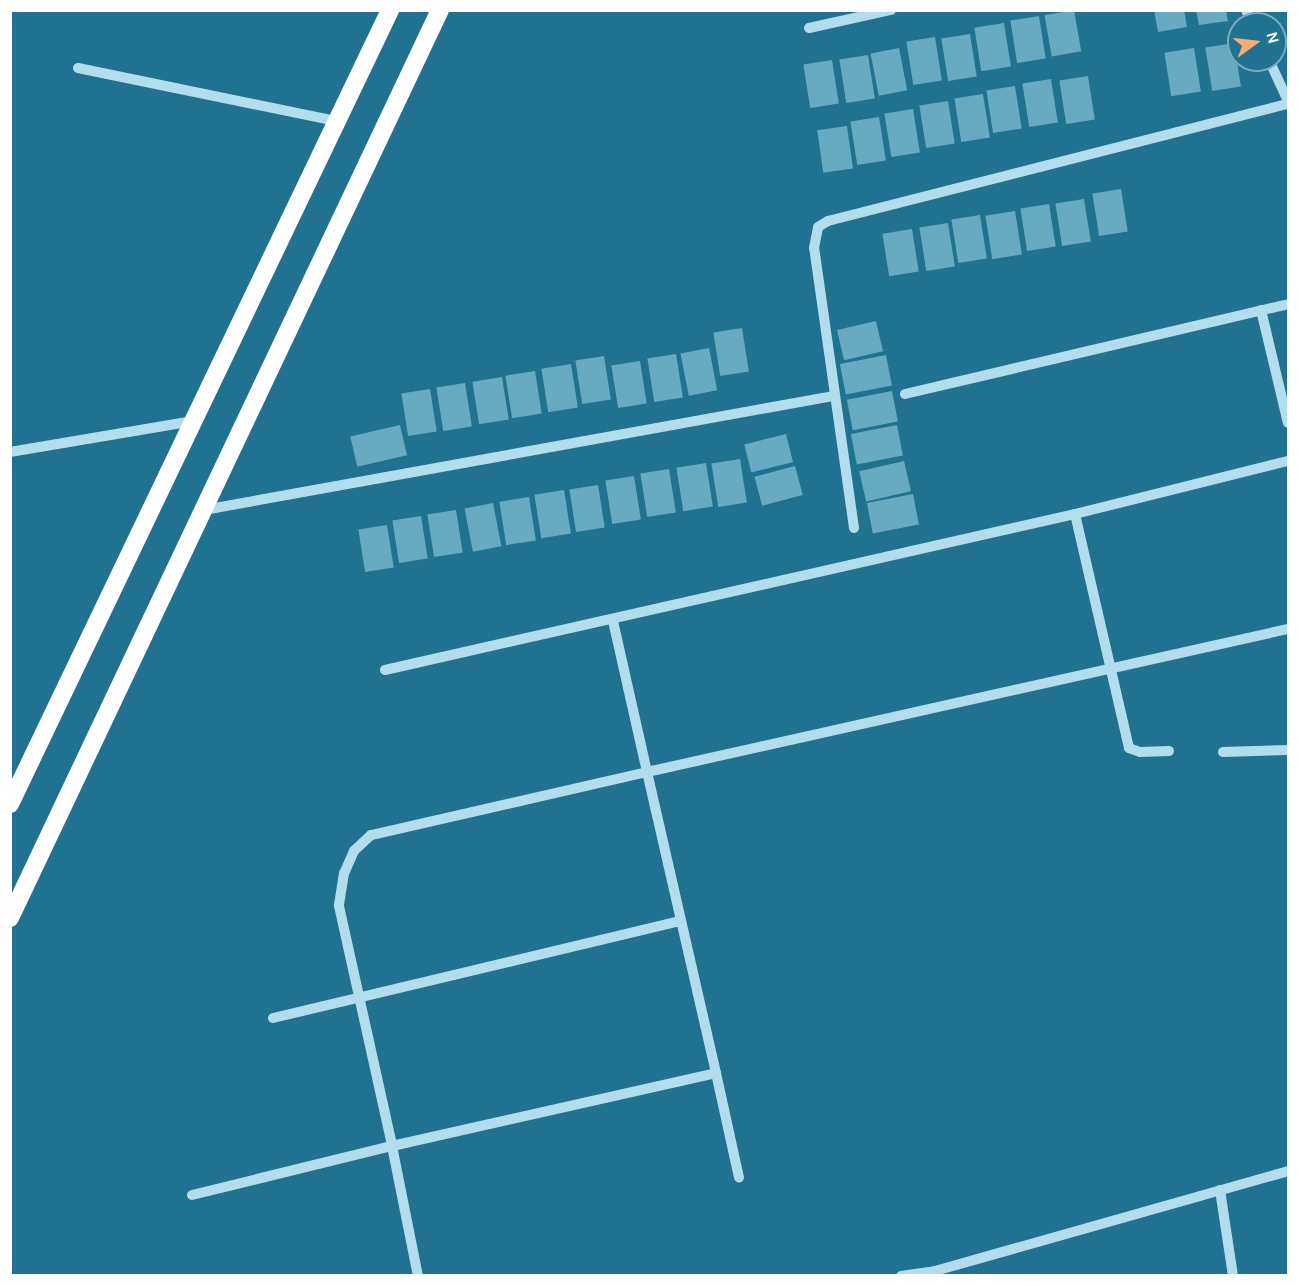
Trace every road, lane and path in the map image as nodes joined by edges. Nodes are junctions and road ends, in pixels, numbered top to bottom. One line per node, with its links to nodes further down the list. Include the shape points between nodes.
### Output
1 (390, 10): 8 (highway)
2 (440, 10): 17 (highway)
3 (891, 10): 4 (street)
4 (809, 28)
5 (78, 68): 8 (street)
6 (1274, 72): 7 (street)
7 (1288, 102): 12 (street, via 839,218 818,227 814,248)
8 (337, 121): 13 (highway)
9 (1288, 304): 10 (street)
10 (1262, 310): 11 (street); 14 (street)
11 (905, 394)
12 (833, 396): 17 (street); 19 (street)
13 (193, 421): 15 (street); 28 (highway)
14 (1288, 423)
15 (10, 452)
16 (1288, 460): 18 (street)
17 (204, 510): 29 (highway)
18 (1075, 514): 20 (street); 22 (street)
19 (854, 528)
20 (613, 621): 23 (street); 27 (street)
21 (1288, 629): 22 (street)
22 (1109, 667): 25 (street, via 1129,748 1140,752); 27 (street)
23 (385, 670)
24 (1288, 750): 26 (street)
25 (1169, 751)
26 (1224, 752)
27 (647, 772): 30 (street); 31 (street, via 371,835 354,851 344,873 339,906)
28 (10, 804)
29 (10, 918)
30 (681, 921): 31 (street); 33 (street)
31 (359, 996): 32 (street); 34 (street)
32 (273, 1018)
33 (716, 1073): 34 (street); 36 (street)
34 (392, 1146): 38 (street); 40 (street)
35 (1288, 1171): 37 (street)
36 (739, 1178)
37 (1220, 1190): 39 (street); 42 (street)
38 (192, 1195)
39 (936, 1273): 41 (street)
40 (418, 1275)
41 (901, 1275)
42 (1233, 1275)

